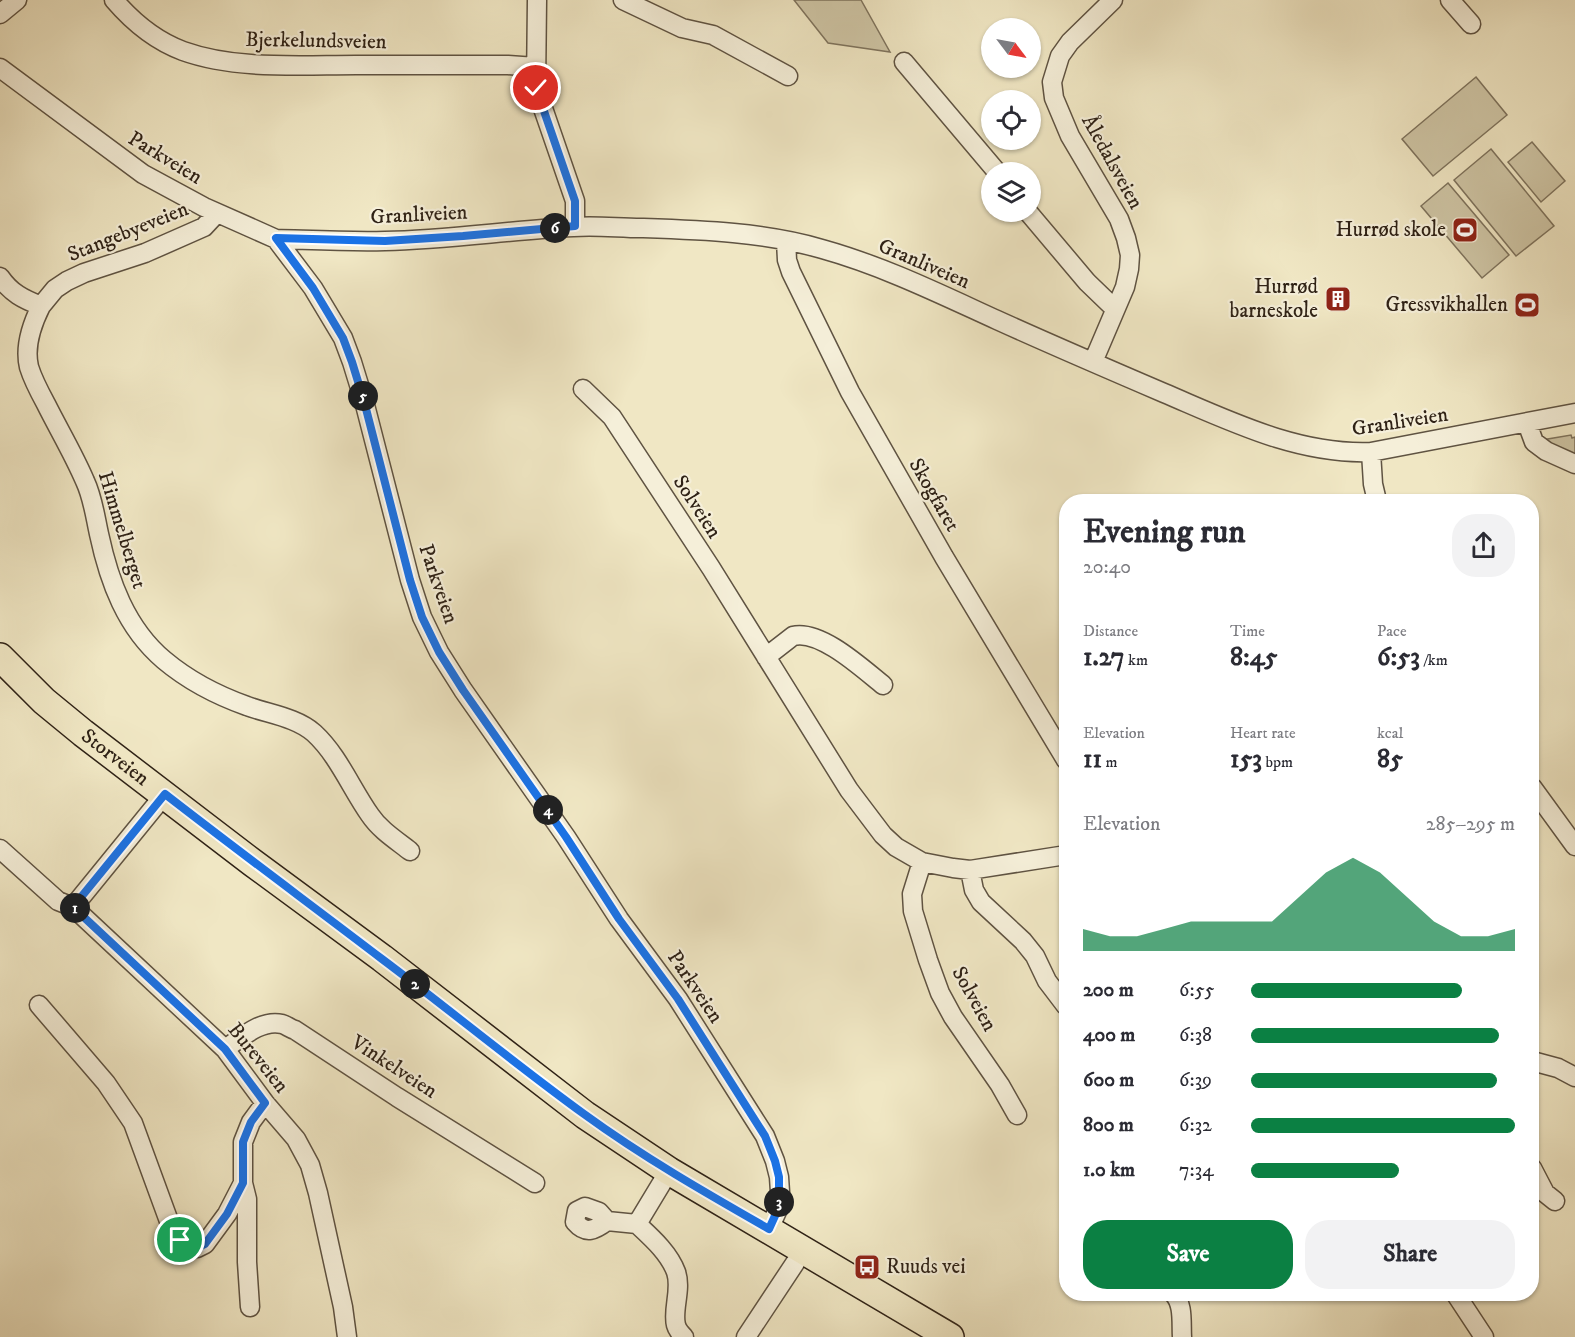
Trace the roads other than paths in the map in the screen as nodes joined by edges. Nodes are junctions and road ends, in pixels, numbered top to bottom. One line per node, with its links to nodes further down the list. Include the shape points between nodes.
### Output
1 (17, 0): 7 (street)
2 (114, 0): 10 (street, Bjerkelundsveien, via 129,17 168,44 241,64)
3 (537, 0): 10 (street)
4 (624, 0): 12 (street, via 682,28 713,35)
5 (1113, 0): 21 (street, Åledalsveien, via 1070,42 1060,56 1052,82 1054,98 1070,136 1119,219 1126,238 1130,269)
6 (1450, 0): 8 (street)
7 (0, 14)
8 (1471, 24)
9 (904, 62): 13 (street)
10 (536, 67): 16 (street, via 536,88 575,201)
11 (0, 68): 14 (street, Parkveien, via 143,174)
12 (788, 76)
13 (989, 162)
14 (217, 213): 17 (street, Parkveien); 20 (street, Stangebyeveien, via 204,227 67,281)
15 (1036, 222): 21 (street)
16 (575, 226): 17 (street, Granliveien, via 385,241); 18 (street, Granliveien, via 694,230)
17 (276, 238): 56 (street, Parkveien, via 313,288 346,346 410,580 439,652 619,919 678,999 765,1136 779,1177 779,1207)
18 (786, 241): 22 (street, Granliveien, via 821,248 885,271); 32 (street, Skogfaret, via 791,272 850,392)
19 (0, 277): 20 (street, via 19,297)
20 (41, 306): 37 (street, Himmelberget, via 30,333 29,366 86,482 111,579 123,609 140,635 195,684 312,731 329,749 371,817)
21 (1115, 309): 22 (street, Åledalsveien)
22 (1093, 362): 26 (street, Granliveien, via 1261,434 1323,450)
23 (582, 389): 30 (street, Solveien, via 612,417)
24 (1575, 412): 25 (street, Granliveien)
25 (1527, 423): 26 (street, Granliveien); 27 (street, via 1534,442)
26 (1371, 452): 28 (street)
27 (1575, 464)
28 (1375, 494)
29 (0, 657): 33 (main road, Storveien, via 44,702)
30 (766, 657): 31 (street, via 793,636 813,636); 39 (street, Solveien, via 872,821 896,847)
31 (883, 685)
32 (1059, 748)
33 (165, 794): 41 (street); 49 (main road, Storveien, via 567,1101)
34 (1539, 797): 35 (street)
35 (1575, 846)
36 (0, 849): 41 (street, Bureveien, via 58,901)
37 (410, 851)
38 (1059, 856): 40 (street, Solveien)
39 (922, 862): 40 (street, Solveien); 48 (street, Solveien, via 912,894 913,910 940,993)
40 (970, 870): 42 (street, via 981,902 1023,940)
41 (73, 907): 44 (street, Bureveien)
42 (1059, 997)
43 (39, 1005): 51 (street, via 106,1083 133,1123 170,1224 180,1240 197,1248 205,1244)
44 (225, 1049): 47 (street, Bureveien); 52 (street, Vinkelveien, via 253,1030 282,1024)
45 (1539, 1063): 46 (street)
46 (1575, 1077)
47 (265, 1103): 51 (street, via 243,1142); 62 (street, Bureveien, via 296,1139 310,1165)
48 (1017, 1115)
49 (669, 1171): 55 (street); 56 (main road, Storveien)
50 (1539, 1181): 53 (street)
51 (243, 1183): 60 (street, via 247,1199)
52 (535, 1183)
53 (1555, 1201)
54 (608, 1221): 55 (street)
55 (637, 1224): 63 (street, via 667,1256 676,1274 676,1325)
56 (769, 1229): 61 (main road, Storveien)
57 (795, 1263): 64 (street)
58 (1179, 1301): 65 (street)
59 (1460, 1301): 66 (street)
60 (250, 1307)
61 (936, 1334)
62 (347, 1337)
63 (684, 1337)
64 (746, 1337)
65 (1182, 1337)
66 (1484, 1337)

